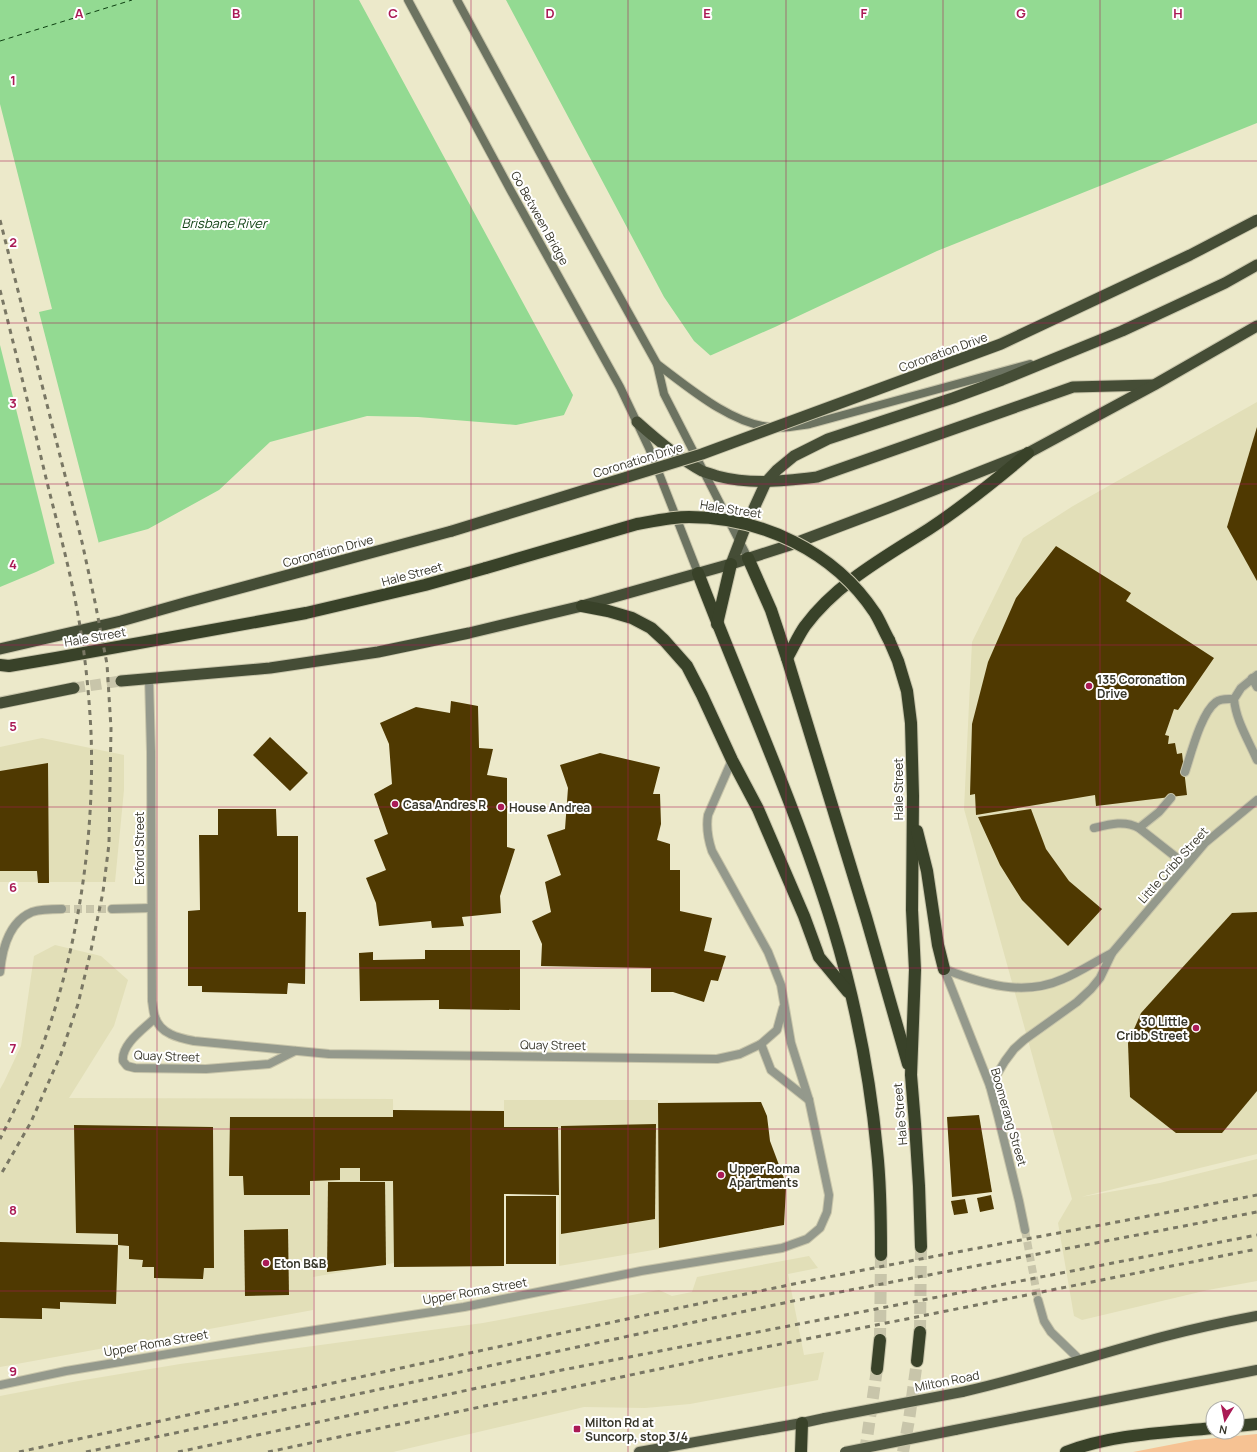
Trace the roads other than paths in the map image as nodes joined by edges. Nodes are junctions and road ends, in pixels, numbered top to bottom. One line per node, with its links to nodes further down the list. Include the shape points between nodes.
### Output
1 (408, 0): 9 (main road, Go Between Bridge)
2 (457, 0): 7 (main road)
3 (1257, 220): 19 (highway, Coronation Drive, bridge, via 1190,255 1001,344 702,454 452,531 121,622)
4 (1257, 265): 6 (highway, via 1225,283)
5 (1257, 326): 8 (highway)
6 (1065, 354): 7 (main road, via 810,424 770,428 751,424 704,399); 12 (highway, via 953,398 828,439 794,456)
7 (657, 364): 11 (main road, via 664,394)
8 (1154, 385): 10 (highway); 12 (highway, via 1073,388 817,477)
9 (637, 422): 11 (highway, via 668,449); 16 (main road, Go Between Bridge)
10 (1028, 453): 14 (highway, via 790,545); 20 (highway, via 971,499 880,559 830,597 804,627)
11 (703, 472): 12 (highway, via 734,480); 13 (main road)
12 (766, 482): 13 (highway)
13 (740, 542): 14 (main road); 15 (highway)
14 (748, 558): 15 (highway); 20 (highway, via 771,610)
15 (731, 564): 16 (highway); 18 (highway)
16 (698, 573): 17 (highway); 18 (highway)
17 (582, 606): 23 (highway, via 378,652 270,668); 29 (highway, via 632,618 651,628 678,654 693,676)
18 (717, 624): 44 (highway, via 812,862 834,929)
19 (0, 649)
20 (787, 658): 49 (highway)
21 (0, 665): 34 (highway, Hale Street, bridge, via 9,666 306,613 403,591 663,519 687,517 732,521 760,527 813,553 845,578 875,613 898,661 907,691 913,766)
22 (1255, 677): 25 (street); 27 (street, via 1240,688)
23 (148, 678): 24 (highway); 38 (street, Exford Street, via 151,752)
24 (121, 681)
25 (1257, 687)
26 (74, 688): 28 (highway)
27 (1234, 699): 30 (street, via 1240,726); 31 (street, via 1216,701 1209,708)
28 (0, 703)
29 (732, 760): 44 (highway, via 758,809 819,957); 45 (street, Upper Roma Street, via 706,822 709,841 768,952 781,985)
30 (1257, 760)
31 (1185, 772)
32 (1171, 798): 36 (street, via 1159,812)
33 (1257, 800): 37 (street, Little Cribb Street, via 1205,844)
34 (912, 815): 42 (highway, via 927,871); 49 (highway, Hale Street, via 915,970)
35 (1094, 828): 36 (street, via 1122,823 1133,824)
36 (1139, 828): 37 (street)
37 (1186, 865): 41 (street, Little Cribb Street)
38 (151, 908): 40 (street); 46 (street, Exford Street, via 152,1001)
39 (62, 909): 43 (street, via 32,912 18,920 6,943)
40 (112, 909)
41 (1112, 953): 42 (street, Little Cribb Street, via 1062,980 1037,987 987,984); 50 (street, Little Cribb Street, via 1100,978 1091,988 1077,1002 1014,1049)
42 (944, 969): 50 (street, Boomerang Street)
43 (0, 972)
44 (850, 994): 54 (highway, via 862,1046 878,1152)
45 (784, 1006): 47 (street, Quay Street, via 777,1030); 51 (street, Upper Roma Street, via 791,1043)
46 (155, 1018): 48 (street, Quay Street, via 166,1032 178,1038); 48 (street, Quay Street, via 124,1050 123,1061 127,1066 206,1069 269,1064)
47 (761, 1044): 48 (street, Quay Street, via 740,1054 717,1059 329,1054); 51 (street, via 771,1070)
48 (296, 1051)
49 (911, 1075): 53 (highway, Hale Street, via 916,1124)
50 (990, 1086): 52 (street, Boomerang Street)
51 (809, 1100): 63 (street, Upper Roma Street, via 829,1195 827,1212 820,1228 807,1239 782,1248 641,1271 464,1307 127,1360)
52 (1025, 1230)
53 (921, 1247)
54 (882, 1255)
55 (1038, 1300): 59 (street, via 1044,1321 1051,1332)
56 (1257, 1316): 59 (main road, Milton Road, via 1162,1337)
57 (920, 1332): 60 (highway)
58 (880, 1340): 61 (highway)
59 (1081, 1360): 64 (main road, Milton Road, bridge, via 962,1392)
60 (917, 1361)
61 (877, 1369)
62 (1257, 1370): 70 (main road, bridge)
63 (0, 1385)
64 (802, 1423): 68 (main road, Milton Road); 69 (highway)
65 (1257, 1424): 66 (highway)
66 (1245, 1425)
67 (1205, 1429): 71 (highway, via 1107,1440)
68 (639, 1452)
69 (801, 1452)
70 (845, 1452)
71 (1066, 1452)

